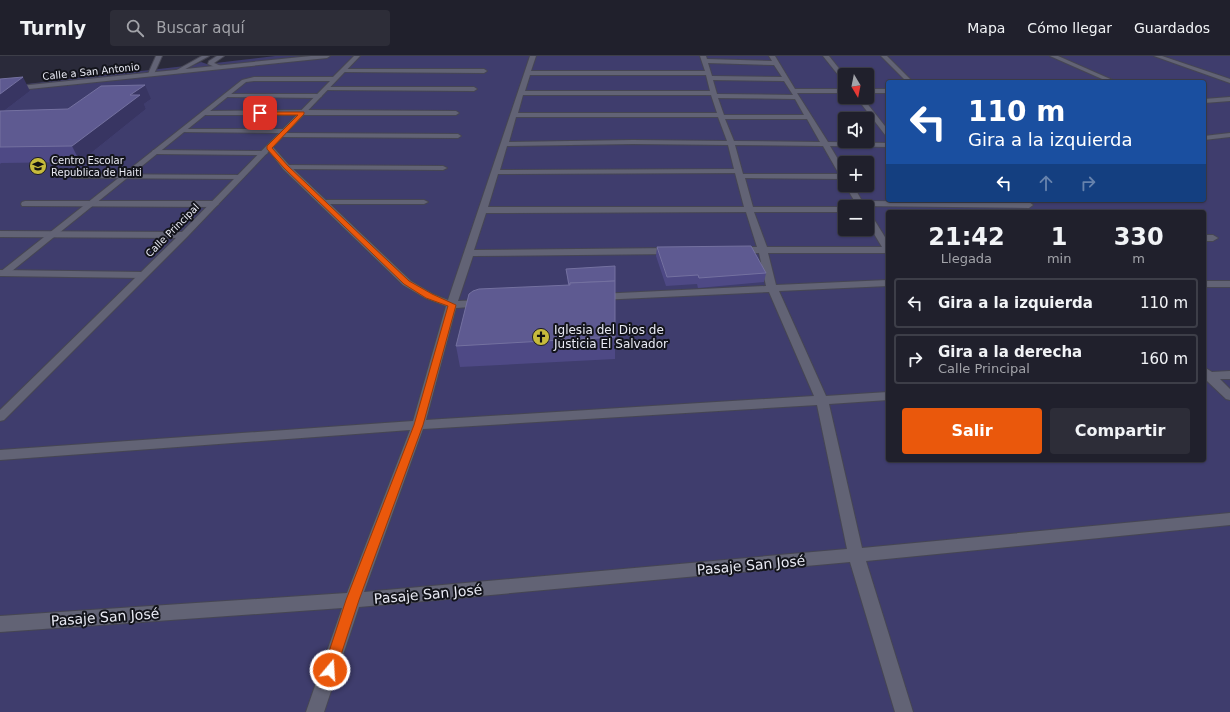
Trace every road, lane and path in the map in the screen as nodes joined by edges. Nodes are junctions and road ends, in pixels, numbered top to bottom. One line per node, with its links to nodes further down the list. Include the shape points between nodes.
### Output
1 (159, 56): 20 (street)
2 (206, 56): 15 (street)
3 (221, 56): 14 (street, via 211,62)
4 (327, 56): 14 (street, Calle a San Antonio)
5 (357, 56): 16 (street, Calle Principal)
6 (533, 56): 19 (street)
7 (772, 56): 13 (street)
8 (826, 56): 18 (street)
9 (884, 56): 24 (street)
10 (1053, 56): 25 (street)
11 (1157, 56): 26 (street)
12 (704, 59): 13 (street); 21 (street)
13 (776, 63): 23 (street)
14 (219, 67): 15 (street, Calle a San Antonio)
15 (178, 71): 20 (street, Calle a San Antonio)
16 (344, 71): 17 (street); 22 (street, Calle Principal)
17 (484, 71)
18 (838, 71)
19 (527, 73): 21 (street); 33 (street)
20 (151, 74): 28 (street, Calle a San Antonio)
21 (709, 76): 23 (street); 36 (street)
22 (335, 79): 32 (street, Calle Principal); 35 (street, via 249,80)
23 (786, 79): 34 (street)
24 (908, 80)
25 (1109, 80)
26 (1230, 81)
27 (474, 89): 32 (street)
28 (0, 90)
29 (838, 91): 34 (street)
30 (874, 91): 31 (street)
31 (886, 91)
32 (322, 92): 35 (street); 40 (street, Calle Principal)
33 (521, 93): 36 (street); 43 (street)
34 (795, 94): 36 (street); 45 (street)
35 (226, 95): 41 (street)
36 (714, 95): 44 (street)
37 (1230, 99): 38 (street)
38 (1206, 101)
39 (864, 104): 47 (street)
40 (303, 112): 41 (street); 42 (street); 48 (street, Calle Principal)
41 (204, 113): 46 (street)
42 (456, 113)
43 (514, 115): 44 (street); 53 (street)
44 (721, 116): 45 (street); 52 (street)
45 (809, 118): 54 (street)
46 (182, 131): 48 (street); 57 (street)
47 (886, 132)
48 (283, 133): 50 (street); 56 (street, Calle Principal)
49 (1230, 135): 51 (street)
50 (458, 136)
51 (1206, 138)
52 (731, 143): 53 (street); 54 (street); 62 (street)
53 (505, 144): 61 (street)
54 (826, 144): 55 (street); 58 (street)
55 (886, 145)
56 (267, 150): 57 (street); 59 (street); 65 (street, Calle Principal)
57 (156, 152): 64 (street)
58 (838, 165)
59 (286, 167): 60 (street); 67 (street)
60 (443, 168)
61 (496, 172): 62 (street); 77 (street)
62 (740, 174): 66 (street); 75 (street)
63 (76, 176): 64 (street)
64 (125, 176): 65 (street); 72 (street)
65 (240, 177): 73 (street, Calle Principal)
66 (838, 177)
67 (322, 202): 68 (street); 98 (street, via 407,283 429,296)
68 (424, 202)
69 (937, 202): 70 (street); 74 (street); 78 (street)
70 (1027, 202): 79 (street)
71 (25, 204): 72 (street)
72 (91, 204): 73 (street); 82 (street)
73 (215, 204): 83 (street, Calle Principal)
74 (874, 204)
75 (749, 209): 76 (street); 77 (street); 86 (street)
76 (838, 209)
77 (483, 210): 89 (street)
78 (943, 210)
79 (1034, 210)
80 (874, 227): 84 (street)
81 (0, 234): 82 (street)
82 (53, 234): 83 (street); 90 (street)
83 (184, 235): 91 (street, Calle Principal)
84 (886, 247)
85 (731, 250): 86 (street)
86 (763, 250): 87 (street); 95 (street)
87 (886, 250)
88 (684, 251): 89 (street)
89 (470, 253): 98 (street)
90 (2, 273): 91 (street)
91 (143, 275): 104 (street, Calle Principal)
92 (886, 283): 95 (street)
93 (1206, 284): 94 (street)
94 (1230, 284)
95 (772, 288): 96 (street); 103 (street)
96 (592, 298)
97 (491, 303): 98 (street)
98 (452, 305): 105 (street)
99 (1206, 374): 100 (street); 102 (street)
100 (1230, 375)
101 (886, 396): 103 (street)
102 (1230, 396)
103 (822, 400): 105 (street); 108 (street)
104 (0, 417)
105 (418, 425): 106 (street); 109 (street)
106 (0, 455)
107 (1230, 519): 108 (street, Pasaje San José)
108 (856, 555): 109 (street, Pasaje San José); 112 (street)
109 (353, 600): 110 (street, Pasaje San José); 111 (street)
110 (0, 624)
111 (316, 712)
112 (904, 712)

